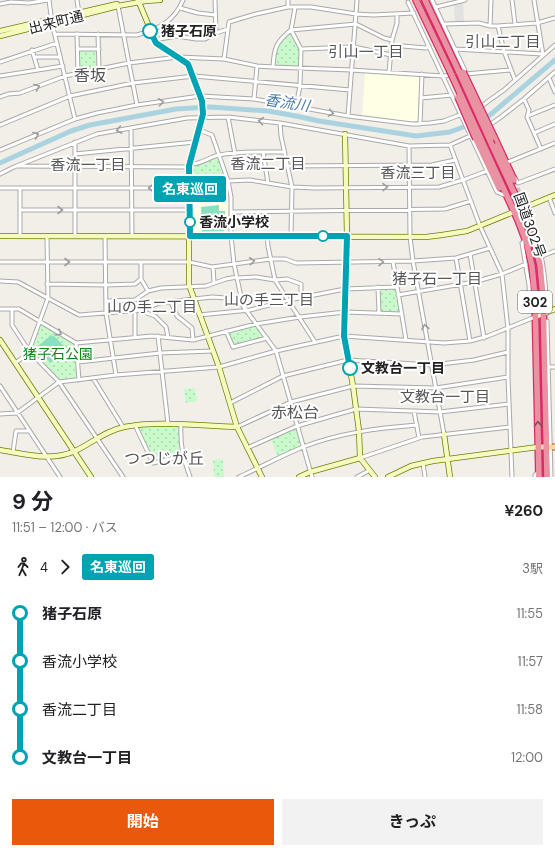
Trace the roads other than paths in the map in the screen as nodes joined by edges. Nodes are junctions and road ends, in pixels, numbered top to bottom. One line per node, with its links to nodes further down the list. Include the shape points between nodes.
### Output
1 (49, 0): 14 (street); 32 (street)
2 (77, 0): 24 (street)
3 (160, 0): 15 (street, 出来町通)
4 (183, 0): 21 (street)
5 (214, 0): 29 (street)
6 (288, 0): 19 (street)
7 (357, 0): 26 (street)
8 (416, 0): 31 (highway, 国道302号 / 302)
9 (430, 0): 20 (street); 23 (highway)
10 (465, 0): 20 (street)
11 (490, 0): 37 (street)
12 (512, 0): 36 (street)
13 (535, 0): 33 (street)
14 (29, 1): 17 (street)
15 (138, 1): 18 (street, 出来町通); 24 (street, 出来町通); 42 (street)
16 (408, 2): 25 (street)
17 (0, 4)
18 (118, 6): 32 (street, 出来町通); 48 (street)
19 (288, 7): 22 (street); 40 (street, via 229,22)
20 (436, 7): 28 (street)
21 (180, 8): 29 (street); 42 (street, via 164,25)
22 (295, 8): 26 (street, via 311,6); 41 (street)
23 (430, 11): 28 (street); 81 (highway)
24 (78, 13): 32 (street, 出来町通)
25 (414, 13): 27 (street); 39 (street)
26 (356, 14): 27 (street); 34 (street)
27 (397, 14): 50 (street)
28 (439, 14): 35 (street)
29 (215, 15): 43 (street)
30 (555, 18): 33 (street)
31 (425, 19): 39 (street); 121 (highway, 国道302号 / 302, bridge)
32 (51, 22): 44 (street, 出来町通); 45 (street)
33 (537, 23): 36 (street); 63 (street)
34 (356, 24): 41 (street); 50 (street); 55 (street)
35 (444, 24): 37 (street, via 479,23); 59 (street)
36 (515, 24): 38 (street)
37 (490, 26): 38 (street)
38 (498, 26): 61 (street)
39 (421, 27): 53 (street)
40 (228, 29): 43 (street); 67 (street)
41 (291, 30): 58 (street); 72 (street, via 283,36 274,50)
42 (150, 31): 48 (street, via 137,35); 49 (street)
43 (216, 32): 49 (street, via 200,40 177,36)
44 (0, 33)
45 (55, 34): 46 (street); 51 (street)
46 (77, 34): 47 (street); 56 (street)
47 (98, 34): 48 (street); 57 (street)
48 (124, 34): 69 (street)
49 (154, 40): 66 (street, via 159,46)
50 (392, 40): 52 (street)
51 (57, 43): 60 (street); 64 (street)
52 (391, 45): 53 (street, via 426,48); 62 (street)
53 (430, 46): 86 (street)
54 (555, 46): 63 (street)
55 (354, 47): 58 (street); 62 (street); 76 (street)
56 (78, 49): 57 (street); 80 (street)
57 (99, 49): 74 (street)
58 (301, 49): 73 (street)
59 (455, 49): 61 (street); 81 (street)
60 (32, 50): 65 (street); 68 (street)
61 (504, 51): 63 (street); 77 (street)
62 (391, 55): 78 (street)
63 (542, 55): 88 (street)
64 (60, 56): 65 (street); 70 (street)
65 (35, 57): 75 (street)
66 (178, 57): 67 (street); 69 (street); 85 (street, via 188,64)
67 (224, 59): 71 (street)
68 (0, 62)
69 (129, 63): 74 (street); 90 (street)
70 (63, 66): 75 (street); 84 (street)
71 (256, 66): 72 (street); 89 (street)
72 (272, 67): 73 (street)
73 (300, 68): 76 (street); 91 (street)
74 (99, 69): 80 (street)
75 (38, 70): 83 (street)
76 (352, 70): 78 (street); 92 (street)
77 (510, 70): 81 (street); 88 (street)
78 (389, 72): 82 (street)
79 (555, 72): 87 (street)
80 (78, 73): 84 (street)
81 (463, 73): 86 (street); 104 (highway, bridge); 160 (highway, 国道302号 / 302, bridge, via 492,145)
82 (422, 74): 86 (street); 97 (street)
83 (0, 76)
84 (65, 76): 95 (street); 96 (street, one-way to 84, via 20,93)
85 (194, 76): 89 (street); 90 (street); 98 (street)
86 (443, 76): 94 (street)
87 (549, 78): 93 (street); 100 (street)
88 (515, 80): 104 (street)
89 (255, 82): 91 (street); 99 (street)
90 (134, 84): 95 (street); 101 (street)
91 (300, 86): 92 (street); 103 (street)
92 (350, 90): 108 (street)
93 (555, 92)
94 (452, 95): 97 (street); 106 (street)
95 (70, 96): 110 (street); 115 (street)
96 (0, 97)
97 (421, 98): 112 (street)
98 (201, 99): 99 (street); 101 (street, one-way to 98); 105 (street)
99 (254, 99): 103 (street)
100 (524, 99): 107 (street); 113 (street)
101 (137, 105): 110 (street)
102 (555, 105): 107 (street)
103 (296, 106): 108 (street, one-way to 108)
104 (482, 108): 106 (street, via 470,109); 113 (street, bridge); 149 (highway, bridge)
105 (202, 115): 109 (street); 116 (street); 117 (street)
106 (460, 115): 112 (street, via 444,121); 120 (street)
107 (528, 115): 118 (street)
108 (348, 116): 112 (street)
109 (228, 118): 111 (street, one-way to 109); 133 (street)
110 (75, 119): 129 (street, one-way to 110)
111 (280, 123): 119 (street); 131 (street)
112 (420, 124)
113 (490, 124): 120 (street); 136 (street)
114 (555, 124): 118 (street)
115 (0, 125)
116 (131, 128): 122 (street, one-way to 122, via 97,134); 127 (street)
117 (199, 130): 123 (street); 134 (street, via 212,136)
118 (534, 133): 128 (street)
119 (346, 134): 126 (street); 142 (street)
120 (470, 134): 125 (street); 145 (street)
121 (478, 138): 159 (highway); 162 (highway, 国道302号 / 302)
122 (75, 142): 132 (street); 143 (street)
123 (195, 142): 127 (street); 137 (street)
124 (555, 143): 128 (street)
125 (450, 145): 126 (street); 135 (street)
126 (409, 146): 138 (street)
127 (131, 148): 132 (street); 140 (street)
128 (541, 149): 136 (street)
129 (0, 150)
130 (263, 152): 131 (street); 133 (street); 150 (street)
131 (284, 152): 141 (street)
132 (75, 154): 139 (street)
133 (236, 154): 134 (street)
134 (218, 155): 137 (street); 148 (street)
135 (455, 160): 138 (street, via 432,165); 147 (street)
136 (508, 162): 149 (street)
137 (190, 165): 140 (street); 157 (street)
138 (409, 165): 142 (street); 152 (street)
139 (75, 166): 140 (street); 143 (street); 155 (street)
140 (131, 166): 156 (street)
141 (287, 166): 142 (street); 151 (street)
142 (346, 166): 158 (street)
143 (14, 167): 146 (street)
144 (555, 168): 149 (street, via 518,183)
145 (487, 170): 147 (street); 162 (street, via 497,192)
146 (0, 174)
147 (463, 180): 152 (street, via 439,187); 164 (street)
148 (228, 181): 150 (street, via 250,180); 157 (street, via 206,182); 173 (street)
149 (515, 181): 160 (highway)
150 (268, 183): 151 (street)
151 (292, 187): 158 (street); 174 (street)
152 (410, 187): 158 (street, one-way to 152); 170 (street)
153 (0, 188): 154 (street)
154 (20, 188): 155 (street); 166 (street)
155 (75, 188): 156 (street); 167 (street)
156 (131, 188): 157 (street, one-way to 156); 168 (street)
157 (190, 188): 169 (street)
158 (346, 188): 171 (street)
159 (499, 188)
160 (515, 193): 165 (highway, 国道302号 / 302)
161 (555, 195): 163 (street)
162 (508, 196): 172 (highway, 国道302号 / 302)
163 (549, 197): 165 (street); 175 (street)
164 (471, 201): 170 (street, via 445,209); 177 (street)
165 (522, 208): 172 (street); 178 (highway, 国道302号 / 302)
166 (21, 210): 167 (street, one-way to 167); 180 (street)
167 (75, 210): 168 (street); 182 (street)
168 (132, 210): 169 (street); 184 (street)
169 (189, 210): 185 (street)
170 (410, 210): 171 (street); 190 (street)
171 (346, 211): 174 (street); 189 (street)
172 (514, 211): 177 (street); 191 (highway, 国道302号 / 302)
173 (231, 212): 174 (street); 186 (street)
174 (291, 212): 188 (street)
175 (555, 213)
176 (529, 216): 178 (street)
177 (480, 226): 190 (street, via 442,235); 192 (street)
178 (531, 226): 195 (street); 214 (highway, 国道302号 / 302)
179 (0, 236): 180 (street)
180 (20, 236): 181 (street)
181 (47, 236): 182 (street); 200 (street)
182 (75, 236): 183 (street)
183 (105, 236): 184 (street); 201 (street)
184 (132, 236): 185 (street)
185 (190, 236): 186 (street); 203 (street)
186 (231, 236): 187 (street); 206 (street)
187 (267, 236): 188 (street); 197 (street)
188 (291, 236): 189 (street)
189 (347, 236): 190 (street); 204 (street)
190 (410, 237): 198 (street)
191 (525, 240): 207 (street, via 522,243); 223 (highway, 国道302号 / 302, via 531,261)
192 (490, 248): 194 (street); 209 (street)
193 (555, 251): 195 (street)
194 (470, 254): 196 (street); 216 (street)
195 (542, 256): 214 (street)
196 (456, 258): 198 (street); 219 (street)
197 (271, 259): 204 (street, via 285,259 296,263); 206 (street, one-way to 197); 212 (street)
198 (413, 261): 205 (street); 226 (street)
199 (0, 262): 200 (street)
200 (47, 262): 201 (street, one-way to 201); 217 (street)
201 (105, 262): 202 (street); 218 (street)
202 (141, 262): 203 (street); 211 (street)
203 (189, 262): 208 (street); 220 (street)
204 (346, 262): 205 (street, one-way to 205); 224 (street)
205 (393, 262): 222 (street)
206 (234, 264): 208 (street); 210 (street)
207 (526, 264): 209 (street); 223 (street)
208 (213, 267): 215 (street)
209 (502, 274): 216 (street); 254 (street)
210 (237, 277): 212 (street); 215 (street); 231 (street)
211 (141, 279): 218 (street, via 135,284); 225 (street)
212 (275, 280): 229 (street, via 287,279 301,284); 233 (street)
213 (0, 281): 230 (street, via 18,282)
214 (544, 281): 227 (street); 246 (highway, 国道302号 / 302)
215 (214, 282): 220 (street, via 206,286)
216 (474, 282): 219 (street); 264 (street)
217 (47, 284): 218 (street); 230 (street)
218 (106, 285): 234 (street)
219 (460, 285): 226 (street); 269 (street)
220 (190, 287): 225 (street); 232 (street)
221 (378, 287): 222 (street); 224 (street); 245 (street)
222 (397, 287): 228 (street)
223 (532, 288): 236 (street); 250 (highway, 国道302号 / 302)
224 (345, 289): 229 (street); 243 (street)
225 (148, 291): 234 (street, via 135,300)
226 (419, 292): 228 (street); 271 (street, one-way to 226)
227 (546, 294)
228 (398, 295): 247 (street)
229 (301, 297): 233 (street)
230 (48, 298): 244 (street, via 79,315); 251 (street)
231 (241, 299): 232 (street, via 212,297); 242 (street)
232 (194, 300): 235 (street); 248 (street)
233 (288, 300): 242 (street); 249 (street)
234 (106, 301): 244 (street)
235 (171, 302): 240 (street, via 159,303); 267 (street, via 178,316 192,328)
236 (530, 306)
237 (0, 309): 238 (street)
238 (12, 309): 251 (street, via 19,309); 273 (street, via 12,325)
239 (555, 309): 246 (street)
240 (141, 310): 241 (street); 262 (street, via 154,316 166,327)
241 (135, 311): 244 (street); 261 (street)
242 (247, 311): 248 (street); 253 (street)
243 (345, 312): 245 (street); 249 (street); 259 (street)
244 (106, 313): 266 (street)
245 (379, 313): 247 (street)
246 (543, 313): 250 (street); 256 (highway, 国道302号 / 302)
247 (402, 314): 268 (street)
248 (199, 315): 258 (street)
249 (300, 317): 253 (street); 270 (street)
250 (535, 317): 254 (street); 321 (highway, 国道302号 / 302, one-way to 250)
251 (40, 321): 272 (street, one-way to 272); 273 (street)
252 (547, 321): 260 (street)
253 (256, 324): 255 (street); 263 (street)
254 (508, 329): 264 (street); 276 (street)
255 (226, 331): 258 (street); 263 (street, via 233,347)
256 (544, 331): 260 (highway); 304 (highway, 国道302号 / 302)
257 (158, 336): 261 (street); 262 (street); 277 (street)
258 (207, 336): 267 (street); 274 (street)
259 (344, 336): 268 (street); 270 (street); 279 (street)
260 (548, 336): 284 (street)
261 (135, 337): 266 (street)
262 (168, 337): 267 (street)
263 (267, 338): 275 (street)
264 (484, 338): 269 (street)
265 (0, 340): 281 (street)
266 (110, 340): 272 (street); 278 (street)
267 (193, 340)
268 (406, 340): 271 (street)
269 (470, 341): 271 (street)
270 (315, 342): 275 (street)
271 (427, 342): 282 (street)
272 (76, 343): 280 (street)
273 (30, 351): 281 (street); 292 (street)
274 (213, 351): 277 (street); 283 (street)
275 (276, 351): 283 (street); 288 (street)
276 (508, 352): 282 (street, via 474,360); 289 (street)
277 (160, 353): 278 (street); 286 (street)
278 (114, 358): 280 (street); 287 (street)
279 (348, 360): 282 (street); 288 (street); 294 (street)
280 (78, 362): 291 (street)
281 (15, 363): 296 (street)
282 (432, 365): 295 (street)
283 (219, 367): 286 (street); 298 (street)
284 (549, 367): 285 (street); 304 (street)
285 (555, 367)
286 (163, 371): 287 (street); 306 (street)
287 (116, 375): 290 (street)
288 (284, 376): 297 (street); 298 (street)
289 (508, 377): 295 (street); 299 (street)
290 (93, 378): 291 (street); 311 (street)
291 (79, 380): 292 (street)
292 (59, 382): 296 (street); 317 (street)
293 (0, 386): 303 (street)
294 (353, 386): 295 (street); 297 (street); 300 (street)
295 (436, 388): 302 (street)
296 (38, 397): 303 (street); 325 (street)
297 (291, 402): 310 (street); 312 (street)
298 (230, 403): 312 (street)
299 (509, 404): 302 (street); 313 (street)
300 (356, 409): 301 (street); 310 (street); 315 (street)
301 (414, 411): 302 (street); 309 (street)
302 (440, 412): 316 (street)
303 (17, 413): 305 (street); 314 (street)
304 (550, 413): 319 (highway, 国道302号 / 302)
305 (0, 414)
306 (168, 424): 307 (street); 308 (street)
307 (135, 425): 311 (street); 327 (street, via 153,463)
308 (181, 425): 312 (street); 327 (street)
309 (416, 425): 315 (street); 318 (street)
310 (297, 426): 320 (street); 322 (street)
311 (123, 427): 317 (street)
312 (237, 427): 322 (street)
313 (510, 427): 316 (street); 324 (street)
314 (29, 430): 326 (street, via 16,431); 328 (street)
315 (359, 431): 320 (street); 329 (street)
316 (444, 434): 318 (street); 330 (street)
317 (97, 438): 325 (street); 338 (street)
318 (419, 438): 329 (street)
319 (550, 446): 321 (main road); 332 (highway, 国道302号 / 302); 334 (street)
320 (303, 447): 333 (street); 336 (street)
321 (538, 447): 324 (street); 337 (highway, 国道302号 / 302)
322 (247, 448): 333 (street)
323 (0, 450): 326 (street)
324 (511, 450): 330 (street); 351 (street)
325 (74, 451): 328 (street); 340 (street)
326 (13, 452): 328 (street)
327 (182, 456): 341 (street)
328 (47, 458): 339 (street)
329 (360, 458): 335 (street); 336 (street)
330 (448, 458): 331 (street); 350 (street)
331 (423, 463): 348 (street); 349 (street)
332 (547, 463): 334 (highway); 353 (highway, 国道302号 / 302)
333 (258, 468): 342 (street); 343 (street)
334 (551, 468): 354 (street)
335 (370, 470): 346 (street); 347 (street)
336 (310, 472): 344 (street); 345 (street)
337 (539, 474): 352 (street)
338 (121, 476)
339 (60, 477)
340 (91, 477)
341 (190, 477)
342 (239, 477)
343 (262, 477)
344 (299, 477)
345 (312, 477)
346 (357, 477)
347 (375, 477)
348 (388, 477)
349 (425, 477)
350 (450, 477)
351 (512, 477)
352 (535, 477)
353 (547, 477)
354 (551, 477)

